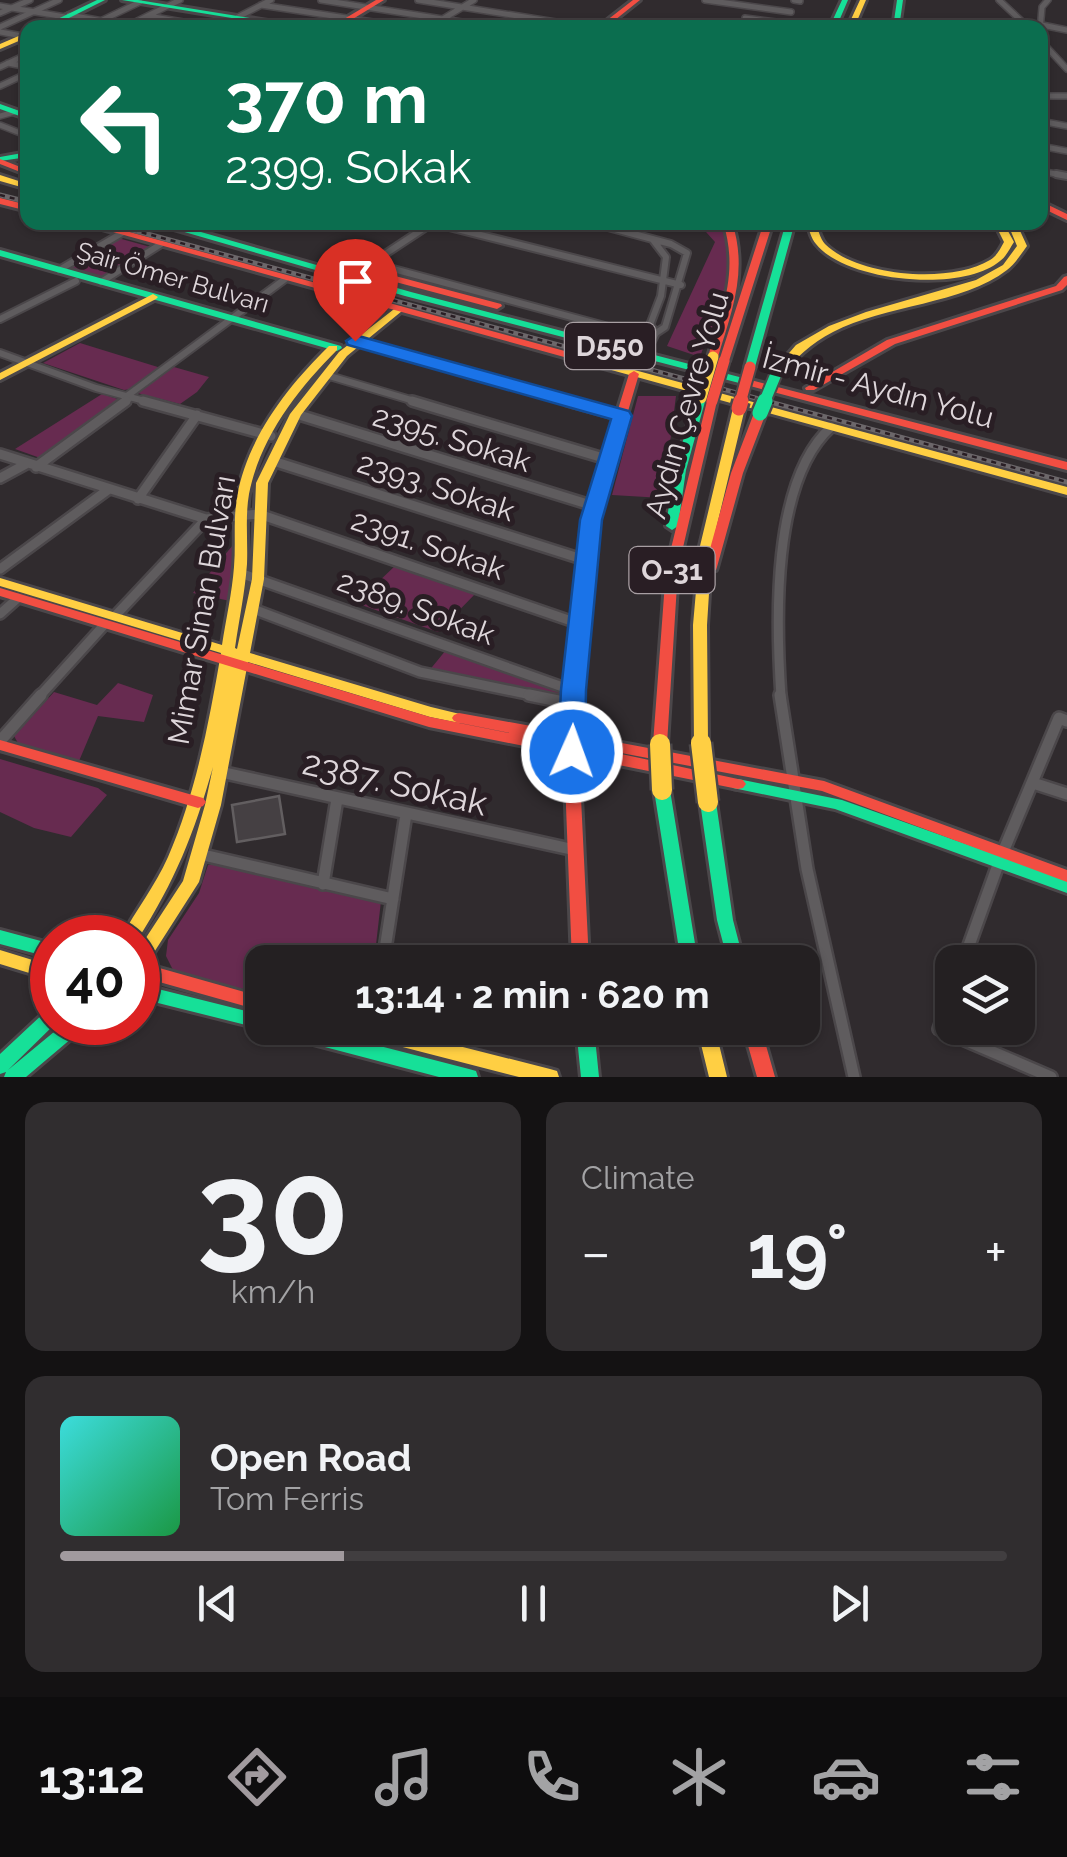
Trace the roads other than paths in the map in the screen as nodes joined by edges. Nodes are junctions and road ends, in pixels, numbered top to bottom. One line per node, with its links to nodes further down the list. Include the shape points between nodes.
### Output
1 (30, 0): 20 (street)
2 (59, 0): 21 (street)
3 (102, 0): 23 (main road)
4 (271, 0): 16 (street)
5 (322, 0): 14 (street)
6 (418, 0): 12 (street)
7 (474, 0): 18 (street)
8 (638, 0): 37 (main road)
9 (705, 0): 19 (street)
10 (798, 0): 22 (street)
11 (999, 0): 41 (street)
12 (439, 2): 18 (street)
13 (174, 3): 17 (main road); 24 (main road)
14 (378, 4): 25 (street); 33 (main road)
15 (1, 5): 20 (street)
16 (261, 5): 24 (street); 32 (street)
17 (138, 6): 28 (street); 29 (street)
18 (463, 7): 25 (street); 36 (street)
19 (758, 7): 22 (street); 26 (street)
20 (11, 8): 21 (street)
21 (33, 12): 23 (street); 42 (street)
22 (792, 12): 40 (street)
23 (67, 16): 27 (main road); 28 (street)
24 (238, 17): 30 (main road); 31 (main road)
25 (444, 18): 34 (street); 35 (street)
26 (745, 18): 38 (street); 39 (street)
27 (59, 20)
28 (101, 20)
29 (191, 20)
30 (232, 20)
31 (257, 20)
32 (337, 20)
33 (350, 20)
34 (441, 20)
35 (455, 20)
36 (554, 20)
37 (612, 20)
38 (743, 20)
39 (754, 20)
40 (787, 20)
41 (1020, 20)
42 (0, 30)
43 (1048, 49): 48 (street)
44 (20, 58): 45 (street)
45 (9, 63): 46 (street); 47 (street)
46 (0, 64)
47 (20, 67)
48 (1067, 69)
49 (20, 75): 50 (street)
50 (14, 79): 51 (street); 52 (street)
51 (20, 80)
52 (0, 86)
53 (108, 230): 65 (main road)
54 (182, 230): 81 (main road, İzmir - Aydın Yolu / D550)
55 (215, 230): 71 (main road, İzmir - Aydın Yolu / D550)
56 (428, 230): 71 (street)
57 (466, 230): 78 (street)
58 (620, 230): 66 (street)
59 (731, 230): 91 (main road, via 738,262)
60 (766, 230): 91 (main road, Aydın Çevre Yolu / O-31)
61 (789, 230): 125 (main road, Aydın Çevre Yolu / O-31, bridge, via 714,502)
62 (810, 230): 63 (main road, via 820,245 847,261 887,273 944,276 984,268 1003,256 1009,242)
63 (1002, 230)
64 (1014, 230): 125 (main road, bridge, via 1022,244 1010,266 966,286 840,322 799,346 776,374 760,414)
65 (122, 234): 67 (main road); 72 (street)
66 (651, 238): 69 (street); 70 (street, via 683,249)
67 (161, 244): 73 (main road); 77 (street)
68 (0, 256): 72 (main road, Şair Ömer Bulvarı); 75 (main road, Şair Ömer Bulvarı)
69 (666, 257): 70 (street); 78 (street)
70 (688, 258): 79 (street)
71 (366, 266): 76 (main road, İzmir - Aydın Yolu / D550); 87 (street)
72 (59, 270): 77 (main road, Şair Ömer Bulvarı)
73 (285, 279): 84 (main road); 86 (street)
74 (1067, 279): 97 (main road, via 1042,294 888,341)
75 (76, 281): 82 (main road, Şair Ömer Bulvarı); 85 (street)
76 (413, 281): 80 (main road, İzmir - Aydın Yolu / D550); 81 (main road)
77 (101, 282): 82 (main road, Şair Ömer Bulvarı)
78 (663, 282): 79 (street); 87 (street, via 650,325)
79 (681, 284): 87 (street)
80 (438, 288): 83 (main road); 87 (main road, İzmir - Aydın Yolu / D550)
81 (399, 292): 83 (main road, İzmir - Aydın Yolu / D550)
82 (144, 298): 86 (main road, Şair Ömer Bulvarı); 92 (main road)
83 (424, 298): 109 (main road, İzmir - Aydın Yolu / D550)
84 (393, 308): 88 (main road, Mimar Sinan Bulvarı); 89 (main road, Mimar Sinan Bulvarı); 94 (main road)
85 (0, 319)
86 (228, 323): 89 (main road, Şair Ömer Bulvarı); 98 (street)
87 (653, 340): 97 (main road, İzmir - Aydın Yolu / D550)
88 (355, 341): 89 (main road, Mimar Sinan Bulvarı); 101 (street)
89 (334, 352): 95 (main road, Mimar Sinan Bulvarı); 99 (main road, Mimar Sinan Bulvarı)
90 (0, 353): 92 (street)
91 (718, 359): 157 (main road, Aydın Çevre Yolu / O-31, bridge, via 672,569 660,744)
92 (21, 361): 93 (main road); 96 (main road); 98 (street)
93 (0, 368)
94 (634, 374): 101 (main road); 102 (main road)
95 (326, 375): 99 (main road, Mimar Sinan Bulvarı); 106 (street)
96 (0, 376)
97 (810, 388): 105 (main road, İzmir - Aydın Yolu / D550)
98 (128, 397): 100 (street); 108 (street)
99 (290, 413): 103 (main road, Mimar Sinan Bulvarı); 114 (street, 2395. Sokak)
100 (197, 415): 103 (street); 113 (street)
101 (622, 416): 106 (main road)
102 (831, 427): 112 (main road); 139 (street, via 818,437 799,474 783,552 776,650)
103 (277, 436): 107 (main road, Mimar Sinan Bulvarı); 115 (main road, Mimar Sinan Bulvarı, via 246,482)
104 (0, 454): 108 (street)
105 (1067, 456)
106 (610, 460): 114 (main road)
107 (273, 461): 115 (main road, Mimar Sinan Bulvarı); 118 (street, 2393. Sokak)
108 (31, 466): 110 (street); 111 (street)
109 (1067, 466)
110 (0, 478)
111 (109, 490): 113 (street); 119 (street)
112 (1067, 491)
113 (138, 499): 116 (street)
114 (594, 506): 118 (main road)
115 (250, 518): 117 (street); 120 (main road, Mimar Sinan Bulvarı); 121 (main road, Mimar Sinan Bulvarı); 129 (street, 2391. Sokak, via 280,520)
116 (206, 519): 117 (street); 128 (street)
117 (222, 519)
118 (585, 560): 129 (main road)
119 (0, 569)
120 (240, 573): 121 (street, 2389. Sokak); 130 (main road, Mimar Sinan Bulvarı)
121 (258, 579): 126 (main road, Mimar Sinan Bulvarı); 132 (street, 2389. Sokak)
122 (0, 582): 124 (main road)
123 (0, 592): 124 (main road)
124 (23, 594): 127 (street); 128 (main road)
125 (701, 600): 158 (main road, Aydın Çevre Yolu / O-31, bridge, via 700,743)
126 (253, 609): 131 (main road, Mimar Sinan Bulvarı); 132 (street, via 420,672)
127 (0, 614)
128 (110, 621): 130 (main road); 134 (street)
129 (580, 624): 132 (main road)
130 (227, 655): 131 (main road); 136 (main road, Mimar Sinan Bulvarı)
131 (245, 661): 135 (main road); 137 (main road, Mimar Sinan Bulvarı)
132 (573, 697): 135 (main road)
133 (1067, 721): 138 (street, via 1059,718)
134 (0, 743): 142 (main road)
135 (572, 745): 139 (main road); 144 (main road)
136 (203, 767): 137 (street, 2387. Sokak); 142 (main road, Mimar Sinan Bulvarı)
137 (222, 772): 141 (street, 2387. Sokak); 145 (main road, Mimar Sinan Bulvarı)
138 (1034, 782): 140 (street); 146 (street)
139 (790, 786): 146 (main road, via 824,786); 183 (street)
140 (1067, 794)
141 (336, 798): 143 (street, 2387. Sokak); 148 (street)
142 (198, 802): 151 (main road, Mimar Sinan Bulvarı, via 167,888)
143 (406, 814): 144 (street, 2387. Sokak); 150 (street)
144 (575, 850): 156 (main road)
145 (199, 854): 148 (street); 152 (main road, Mimar Sinan Bulvarı, via 191,882)
146 (1001, 857): 147 (main road); 149 (main road); 159 (street)
147 (1067, 876)
148 (323, 884): 150 (street)
149 (1067, 887)
150 (393, 899): 155 (street)
151 (146, 915)
152 (160, 931)
153 (0, 937): 154 (main road)
154 (30, 944)
155 (386, 945)
156 (579, 945)
157 (687, 945)
158 (731, 945)
159 (969, 945)
160 (0, 957): 161 (main road)
161 (30, 967)
162 (160, 973): 164 (main road)
163 (160, 996): 165 (main road)
164 (245, 999)
165 (245, 1018)
166 (30, 1037): 176 (main road)
167 (51, 1045): 177 (main road)
168 (349, 1045): 175 (main road)
169 (368, 1045): 175 (street)
170 (431, 1045): 179 (main road)
171 (587, 1045): 180 (main road)
172 (710, 1045): 181 (main road)
173 (757, 1045): 182 (main road)
174 (975, 1045): 184 (street)
175 (368, 1050): 178 (main road)
176 (0, 1066)
177 (13, 1077)
178 (469, 1077)
179 (550, 1077)
180 (590, 1077)
181 (718, 1077)
182 (766, 1077)
183 (854, 1077)
184 (1051, 1077)

